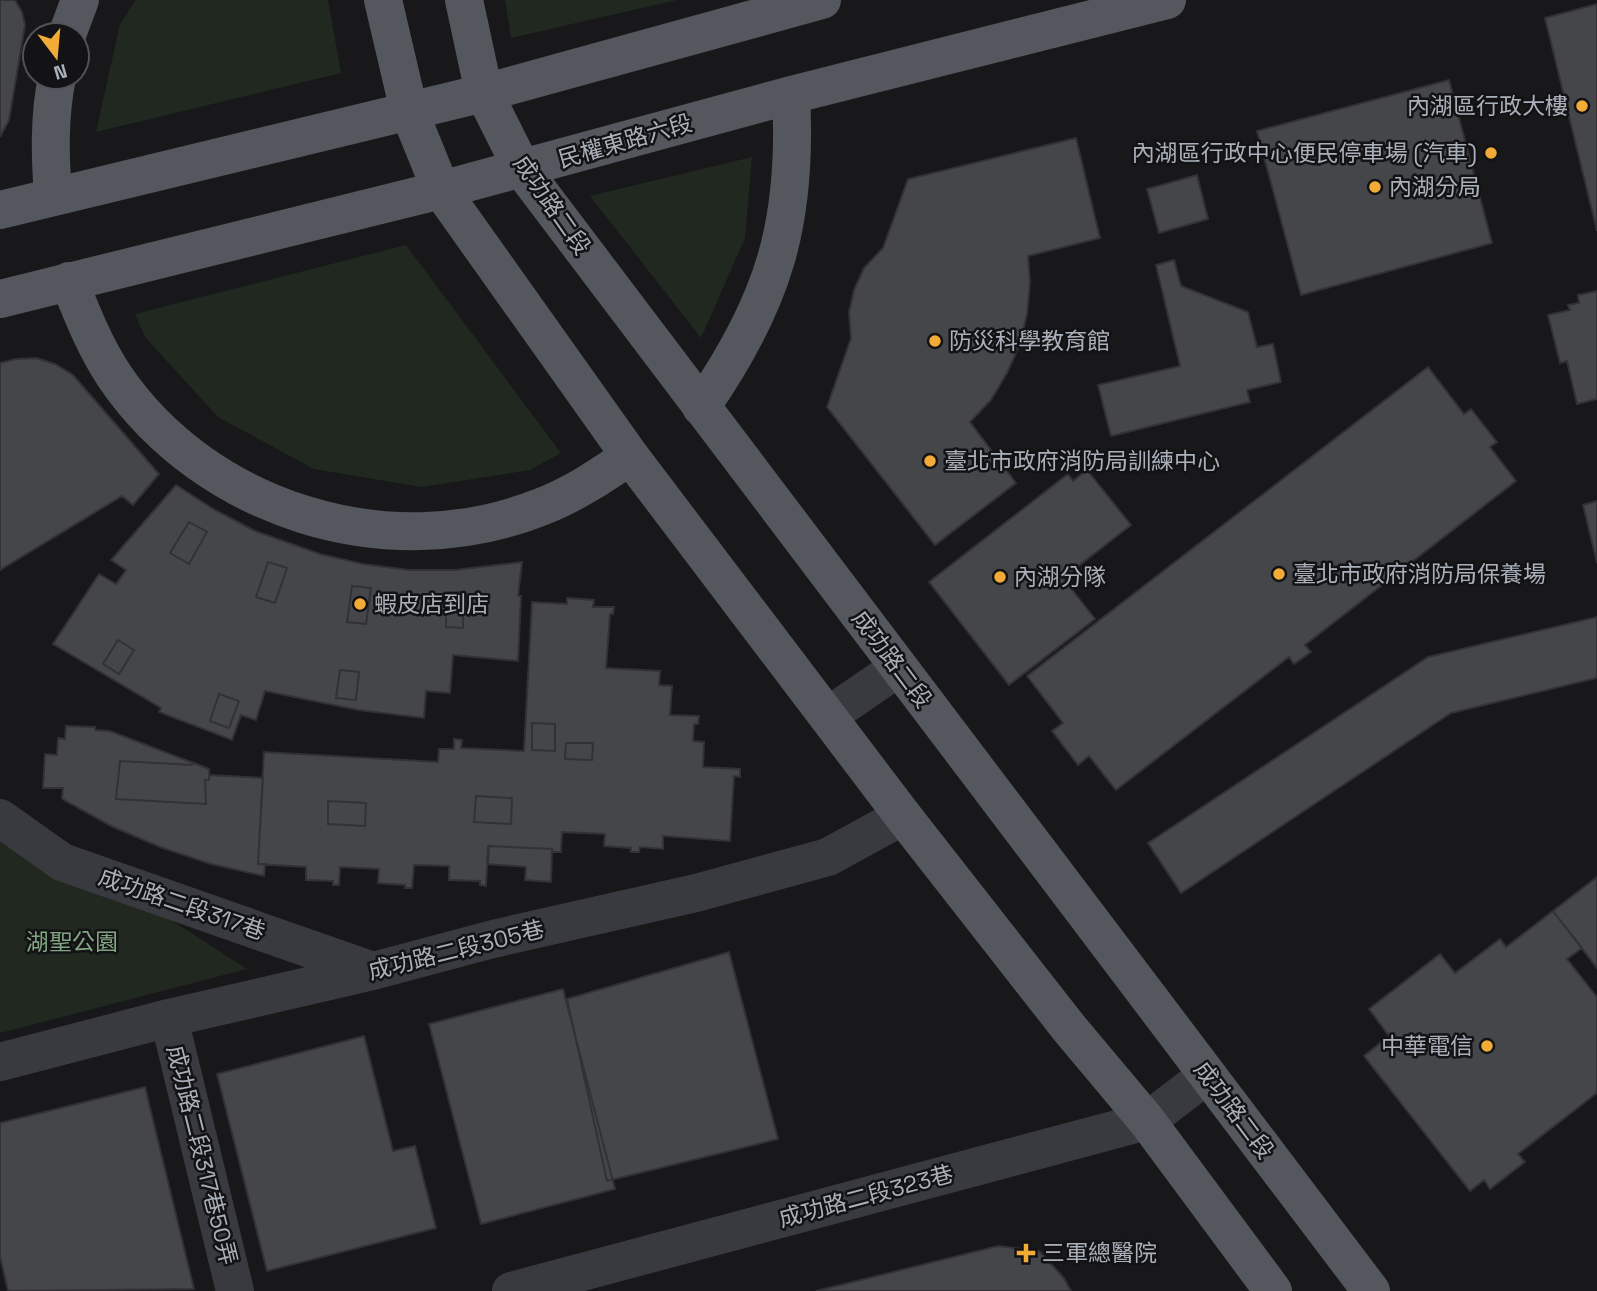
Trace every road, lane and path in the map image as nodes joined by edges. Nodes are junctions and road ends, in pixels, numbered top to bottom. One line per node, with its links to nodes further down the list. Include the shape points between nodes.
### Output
1 (80, 0): 7 (main road)
2 (383, 0): 11 (main road)
3 (464, 0): 9 (main road, 成功路二段)
4 (822, 0): 6 (main road)
5 (1167, 0): 10 (main road, 民權東路六段)
6 (765, 7): 9 (main road)
7 (72, 21)
8 (54, 91): 14 (main road, via 50,150)
9 (484, 93): 11 (main road); 12 (main road, 成功路二段)
10 (791, 94): 12 (main road, 民權東路六段); 18 (main road, via 792,177 777,259 746,337)
11 (409, 111): 13 (main road); 14 (main road)
12 (522, 169): 13 (main road, 民權東路六段); 18 (main road, 成功路二段)
13 (441, 190): 16 (main road, 民權東路六段); 19 (main road)
14 (53, 196): 15 (main road)
15 (0, 210)
16 (69, 281): 17 (main road, 民權東路六段); 19 (main road, via 108,365 148,418 197,461 278,507 342,524 434,531 538,509 586,486)
17 (0, 299)
18 (701, 407): 20 (main road, 成功路二段)
19 (630, 456): 21 (main road)
20 (898, 668): 21 (street); 27 (main road, 成功路二段)
21 (828, 716): 22 (main road)
22 (903, 816): 24 (street, 成功路二段305巷, via 828,856 696,893); 28 (main road)
23 (0, 818): 24 (street, 成功路二段317巷, via 62,862)
24 (373, 971): 25 (street, 成功路二段305巷)
25 (169, 1018): 26 (street, 成功路二段305巷); 29 (street, 成功路二段317巷50弄)
26 (0, 1062)
27 (1207, 1075): 28 (street, 成功路二段323巷); 32 (main road, 成功路二段)
28 (1147, 1121): 30 (street, 成功路二段323巷); 31 (main road)
29 (235, 1291)
30 (511, 1291)
31 (1273, 1291)
32 (1371, 1291)

